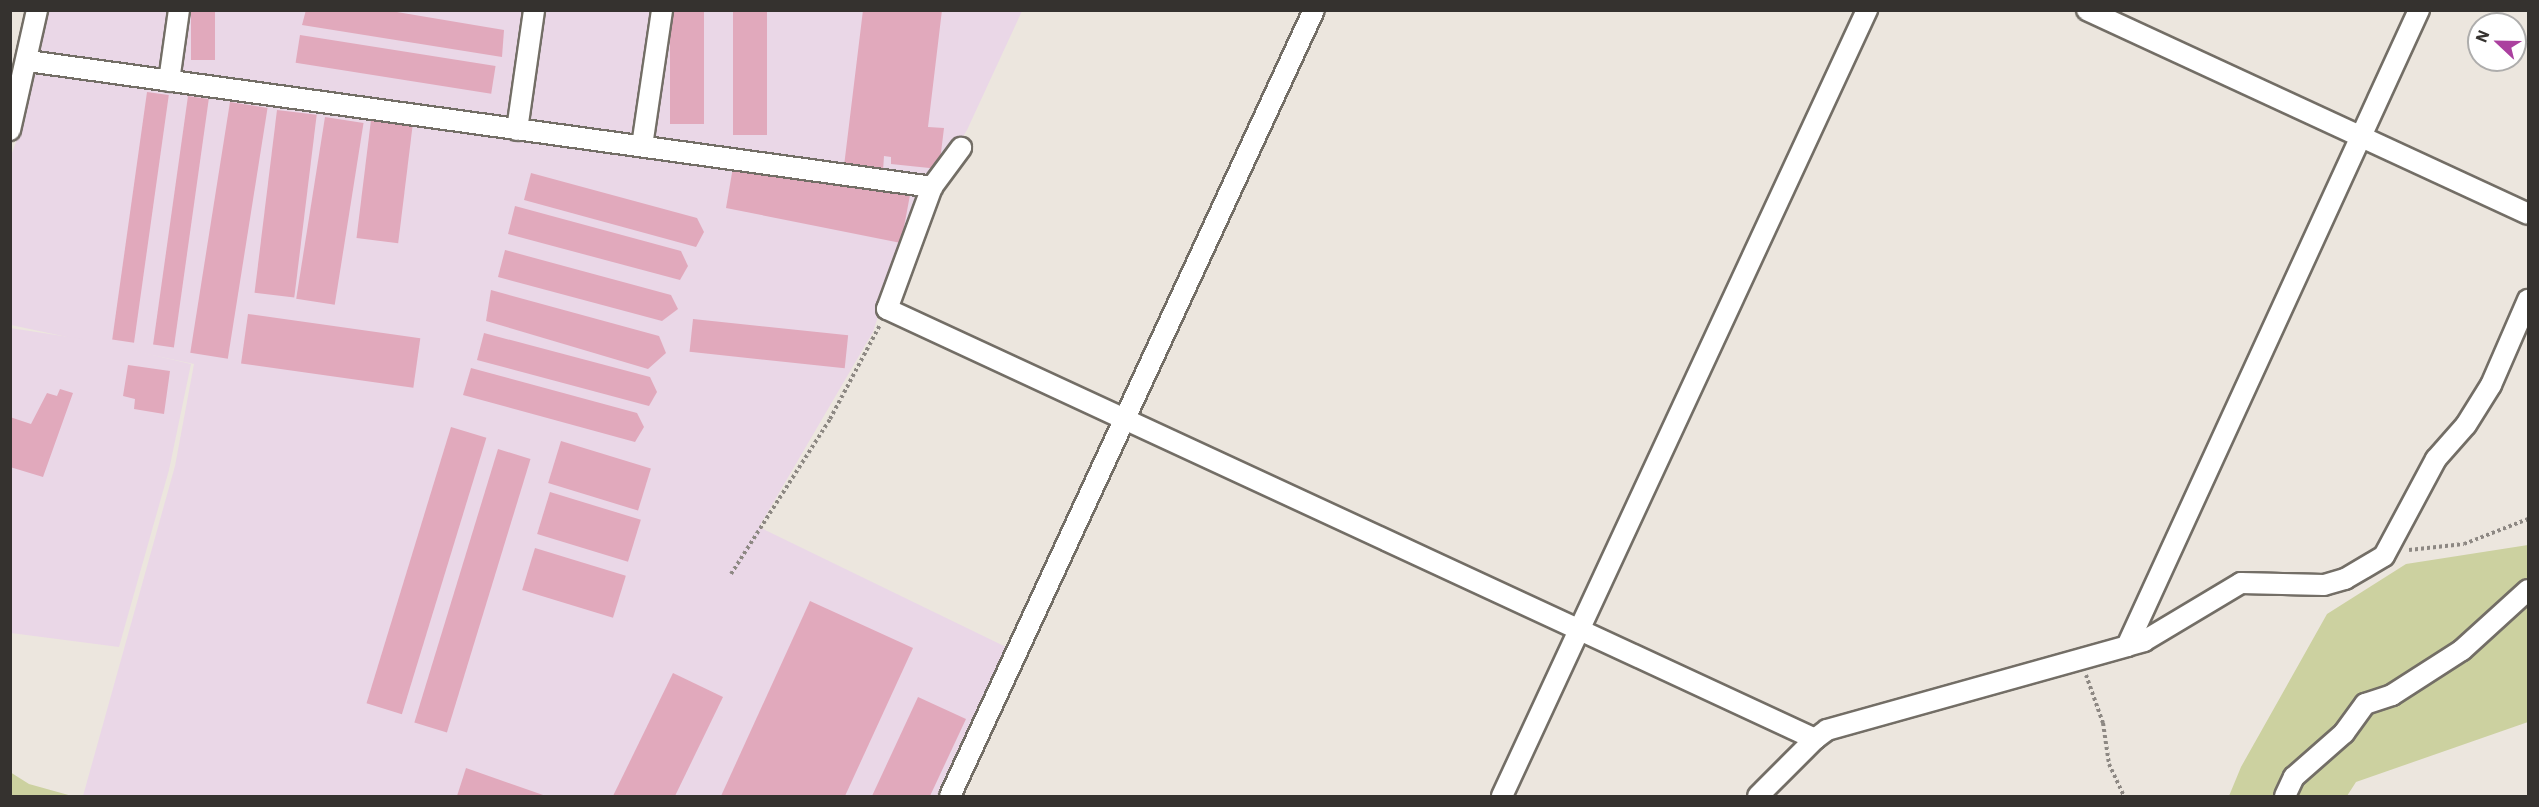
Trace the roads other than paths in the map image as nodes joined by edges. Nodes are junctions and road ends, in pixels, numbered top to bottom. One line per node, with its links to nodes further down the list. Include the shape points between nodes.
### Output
1 (37, 10): 9 (street)
2 (179, 10): 10 (street)
3 (534, 10): 12 (street)
4 (662, 10): 14 (street)
5 (1314, 10): 19 (street)
6 (1867, 10): 21 (street)
7 (2087, 10): 13 (street)
8 (2420, 10): 13 (street)
9 (28, 61): 10 (street); 11 (street)
10 (169, 81): 12 (street)
11 (10, 130)
12 (517, 130): 14 (street)
13 (2361, 138): 17 (street); 22 (street)
14 (642, 146): 16 (street)
15 (961, 148): 16 (street)
16 (932, 187): 19 (street, via 887,309)
17 (2529, 214)
18 (2529, 300): 22 (street, via 2491,385 2466,424 2436,459 2388,550 2345,579 2324,585 2241,583 2144,641)
19 (1124, 419): 21 (street); 24 (street)
20 (2529, 590): 27 (street, via 2462,650 2392,695 2365,704 2344,733 2294,777)
21 (1580, 628): 23 (street); 25 (street)
22 (2127, 646): 23 (street, via 1827,730)
23 (1815, 739): 26 (street)
24 (950, 796)
25 (1502, 796)
26 (1758, 796)
27 (2285, 796)

